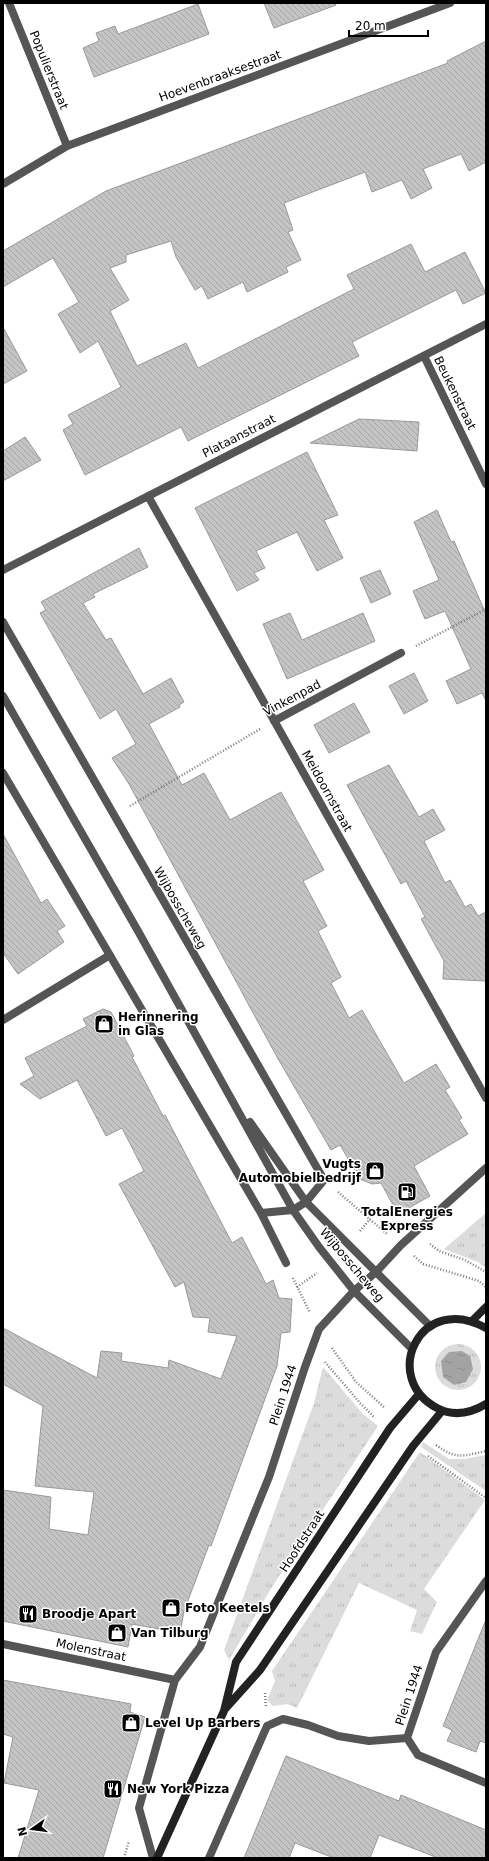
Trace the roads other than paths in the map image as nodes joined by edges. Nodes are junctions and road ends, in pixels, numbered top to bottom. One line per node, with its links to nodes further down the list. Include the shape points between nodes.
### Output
1 (9, 3): 3 (street, Populierstraat)
2 (450, 3): 3 (street, Hoevenbraaksestraat)
3 (67, 146): 4 (street, Hoevenbraaksestraat)
4 (3, 184)
5 (486, 324): 6 (street, Plataanstraat)
6 (424, 356): 7 (street, Beukenstraat); 8 (street, Plataanstraat)
7 (486, 484)
8 (148, 496): 9 (street, Plataanstraat); 13 (street, Meidoornstraat)
9 (3, 570)
10 (3, 622): 20 (street, Wijbosscheweg, via 324,1180)
11 (401, 653): 13 (street, Vinkenpad)
12 (3, 696): 17 (street, Wijbosscheweg)
13 (274, 721): 18 (street, Meidoornstraat)
14 (3, 773): 15 (street)
15 (110, 955): 16 (street); 22 (street)
16 (3, 1020)
17 (228, 1091): 20 (street, Wijbosscheweg); 21 (street, Wijbosscheweg)
18 (486, 1098)
19 (486, 1168): 24 (street, Plein 1944, via 414,1232)
20 (306, 1202): 21 (street, Wijbosscheweg); 24 (street, Wijbosscheweg)
21 (293, 1210): 22 (street, Wijbosscheweg); 25 (street, Wijbosscheweg)
22 (261, 1213): 23 (street)
23 (286, 1263)
24 (376, 1272): 25 (street, Plein 1944); 28 (street, Wijbosscheweg)
25 (354, 1291): 30 (street, Wijbosscheweg); 36 (street, Plein 1944, via 319,1329 269,1478 200,1647)
26 (486, 1307): 27 (main road)
27 (473, 1320): 28 (main road, via 451,1318); 29 (main road)
28 (430, 1326): 30 (main road)
29 (486, 1328)
30 (412, 1349): 31 (main road, via 410,1372)
31 (419, 1394): 33 (main road, via 429,1404); 37 (main road, Hoofdstraat, via 390,1428 236,1662)
32 (486, 1404): 33 (main road, via 465,1413)
33 (442, 1411): 37 (main road, Hoofdstraat, via 413,1446 260,1670)
34 (486, 1581): 38 (street, Plein 1944, via 436,1652)
35 (3, 1644): 36 (street, Molenstraat)
36 (175, 1680): 40 (street, via 139,1808)
37 (224, 1711): 41 (main road, Hoofdstraat)
38 (407, 1738): 39 (street, via 418,1755); 42 (street, via 369,1741 338,1736 283,1719 267,1726)
39 (486, 1783)
40 (153, 1858)
41 (157, 1858)
42 (210, 1858)

